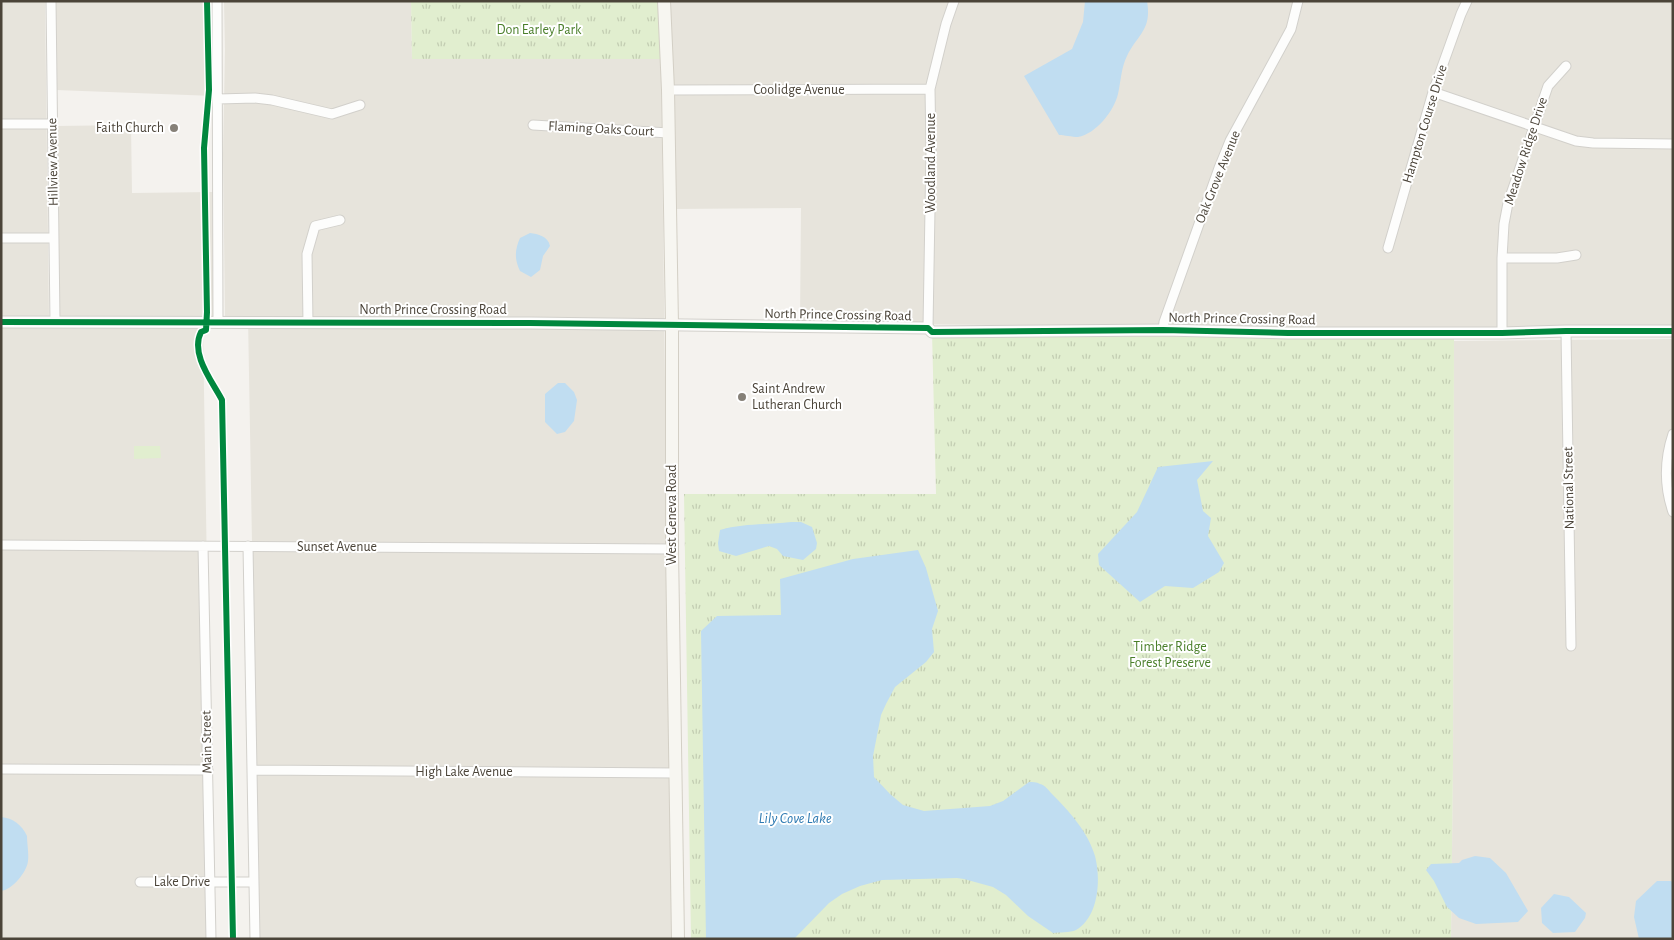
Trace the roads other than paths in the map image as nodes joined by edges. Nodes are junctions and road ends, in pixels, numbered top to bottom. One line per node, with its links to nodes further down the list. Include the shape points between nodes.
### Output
1 (50, 1): 14 (street, Hillview Avenue)
2 (217, 1): 11 (street)
3 (664, 1): 9 (main road, West Geneva Road)
4 (954, 1): 8 (street, Woodland Avenue)
5 (1298, 1): 31 (street, Oak Grove Avenue, via 1291,29 1218,168)
6 (1468, 1): 10 (street, Hampton Course Drive)
7 (1566, 66): 16 (street, Meadow Ridge Drive, via 1548,86)
8 (930, 89): 9 (street, Coolidge Avenue); 30 (street, Woodland Avenue)
9 (668, 90): 17 (main road, West Geneva Road)
10 (1433, 92): 16 (street); 22 (street, Hampton Course Drive)
11 (218, 99): 12 (street, via 272,100 332,114); 27 (street)
12 (360, 106)
13 (1, 124): 14 (street)
14 (52, 124): 21 (street, Hillview Avenue)
15 (533, 126): 17 (street, Flaming Oaks Court)
16 (1534, 126): 18 (street, via 1584,142); 24 (street, Meadow Ridge Drive, via 1508,202)
17 (669, 133): 29 (main road, West Geneva Road)
18 (1673, 144)
19 (340, 220): 28 (street, via 315,226 307,254)
20 (1, 238): 21 (street)
21 (54, 238): 26 (street, Hillview Avenue)
22 (1388, 248)
23 (1576, 255): 24 (street)
24 (1502, 258): 34 (street, Meadow Ridge Drive)
25 (1, 322): 26 (street, North Prince Crossing Road)
26 (55, 322): 27 (street, North Prince Crossing Road)
27 (218, 323): 28 (street, North Prince Crossing Road)
28 (308, 323): 29 (street, North Prince Crossing Road)
29 (672, 325): 30 (street, North Prince Crossing Road); 40 (main road, West Geneva Road)
30 (928, 328): 31 (street, North Prince Crossing Road, via 932,332)
31 (1163, 330): 34 (street, North Prince Crossing Road)
32 (1566, 331): 33 (street, North Prince Crossing Road); 34 (street, North Prince Crossing Road); 41 (street, National Street)
33 (1673, 331)
34 (1502, 333)
35 (1673, 434): 36 (street, via 1665,477)
36 (1673, 512)
37 (1, 545): 38 (street, Sunset Avenue)
38 (203, 546): 39 (street, Sunset Avenue); 43 (street, Main Street)
39 (248, 546): 40 (street, Sunset Avenue); 44 (street)
40 (672, 549): 45 (main road, West Geneva Road)
41 (1571, 646)
42 (1, 769): 43 (street)
43 (208, 770): 47 (street, Main Street)
44 (252, 770): 45 (street, High Lake Avenue); 48 (street)
45 (676, 773): 51 (main road, West Geneva Road)
46 (140, 882): 47 (street, Lake Drive)
47 (210, 882): 48 (street, Lake Drive); 49 (street, Main Street)
48 (254, 882): 50 (street)
49 (211, 939)
50 (255, 939)
51 (678, 939)

